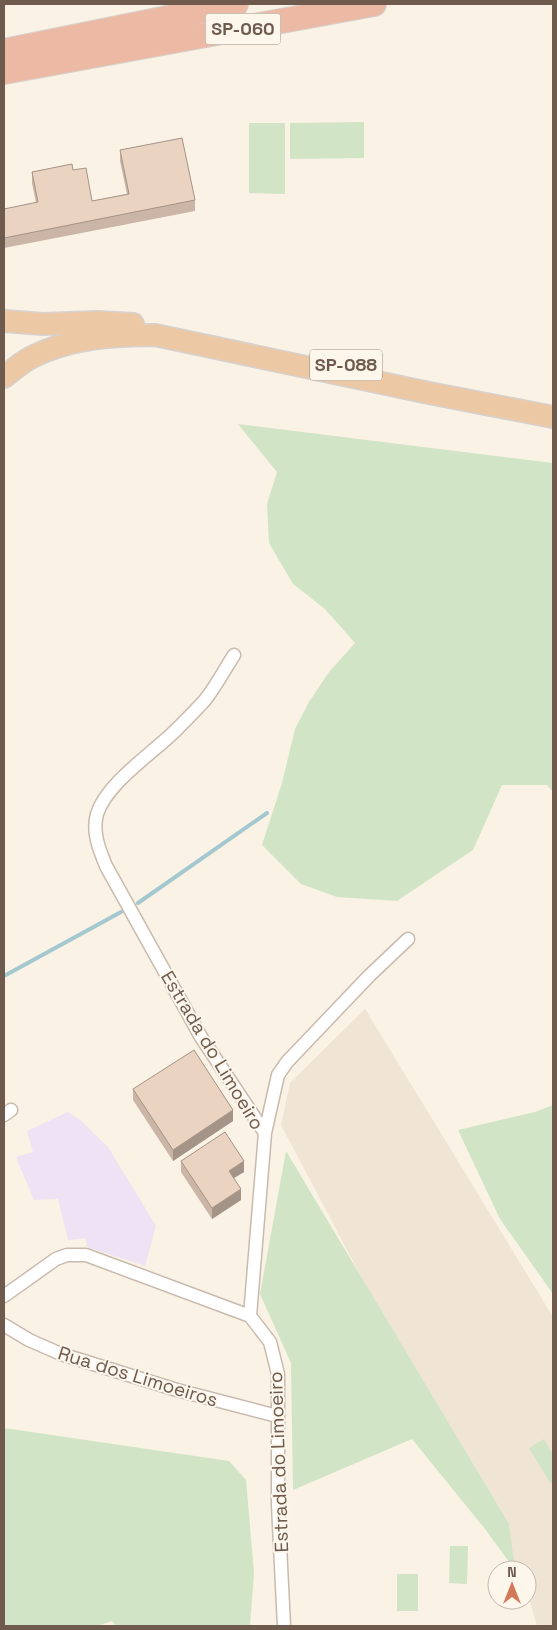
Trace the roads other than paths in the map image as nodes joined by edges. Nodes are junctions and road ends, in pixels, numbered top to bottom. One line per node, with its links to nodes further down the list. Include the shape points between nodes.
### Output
1 (236, 4): 3 (highway, SP-060)
2 (374, 4): 4 (highway, SP-060)
3 (4, 50)
4 (4, 72)
5 (4, 321): 7 (highway, SP-088, via 139,324)
6 (4, 377): 8 (highway, SP-088, via 31,357 70,344 126,335 155,335)
7 (553, 404)
8 (553, 417)
9 (234, 655): 11 (street, Estrada do Limoeiro, via 205,699 177,730 125,775 105,799 97,814 96,830 97,843 106,866 201,1037)
10 (408, 939): 11 (street, via 287,1062 278,1075)
11 (265, 1133): 13 (street, Estrada do Limoeiro)
12 (4, 1296): 13 (street, via 56,1259 76,1254)
13 (250, 1316): 15 (street, Estrada do Limoeiro, via 270,1342 278,1374)
14 (4, 1325): 15 (street, Rua dos Limoeiros, via 61,1354 177,1390)
15 (277, 1416): 16 (street, Estrada do Limoeiro)
16 (284, 1626)

